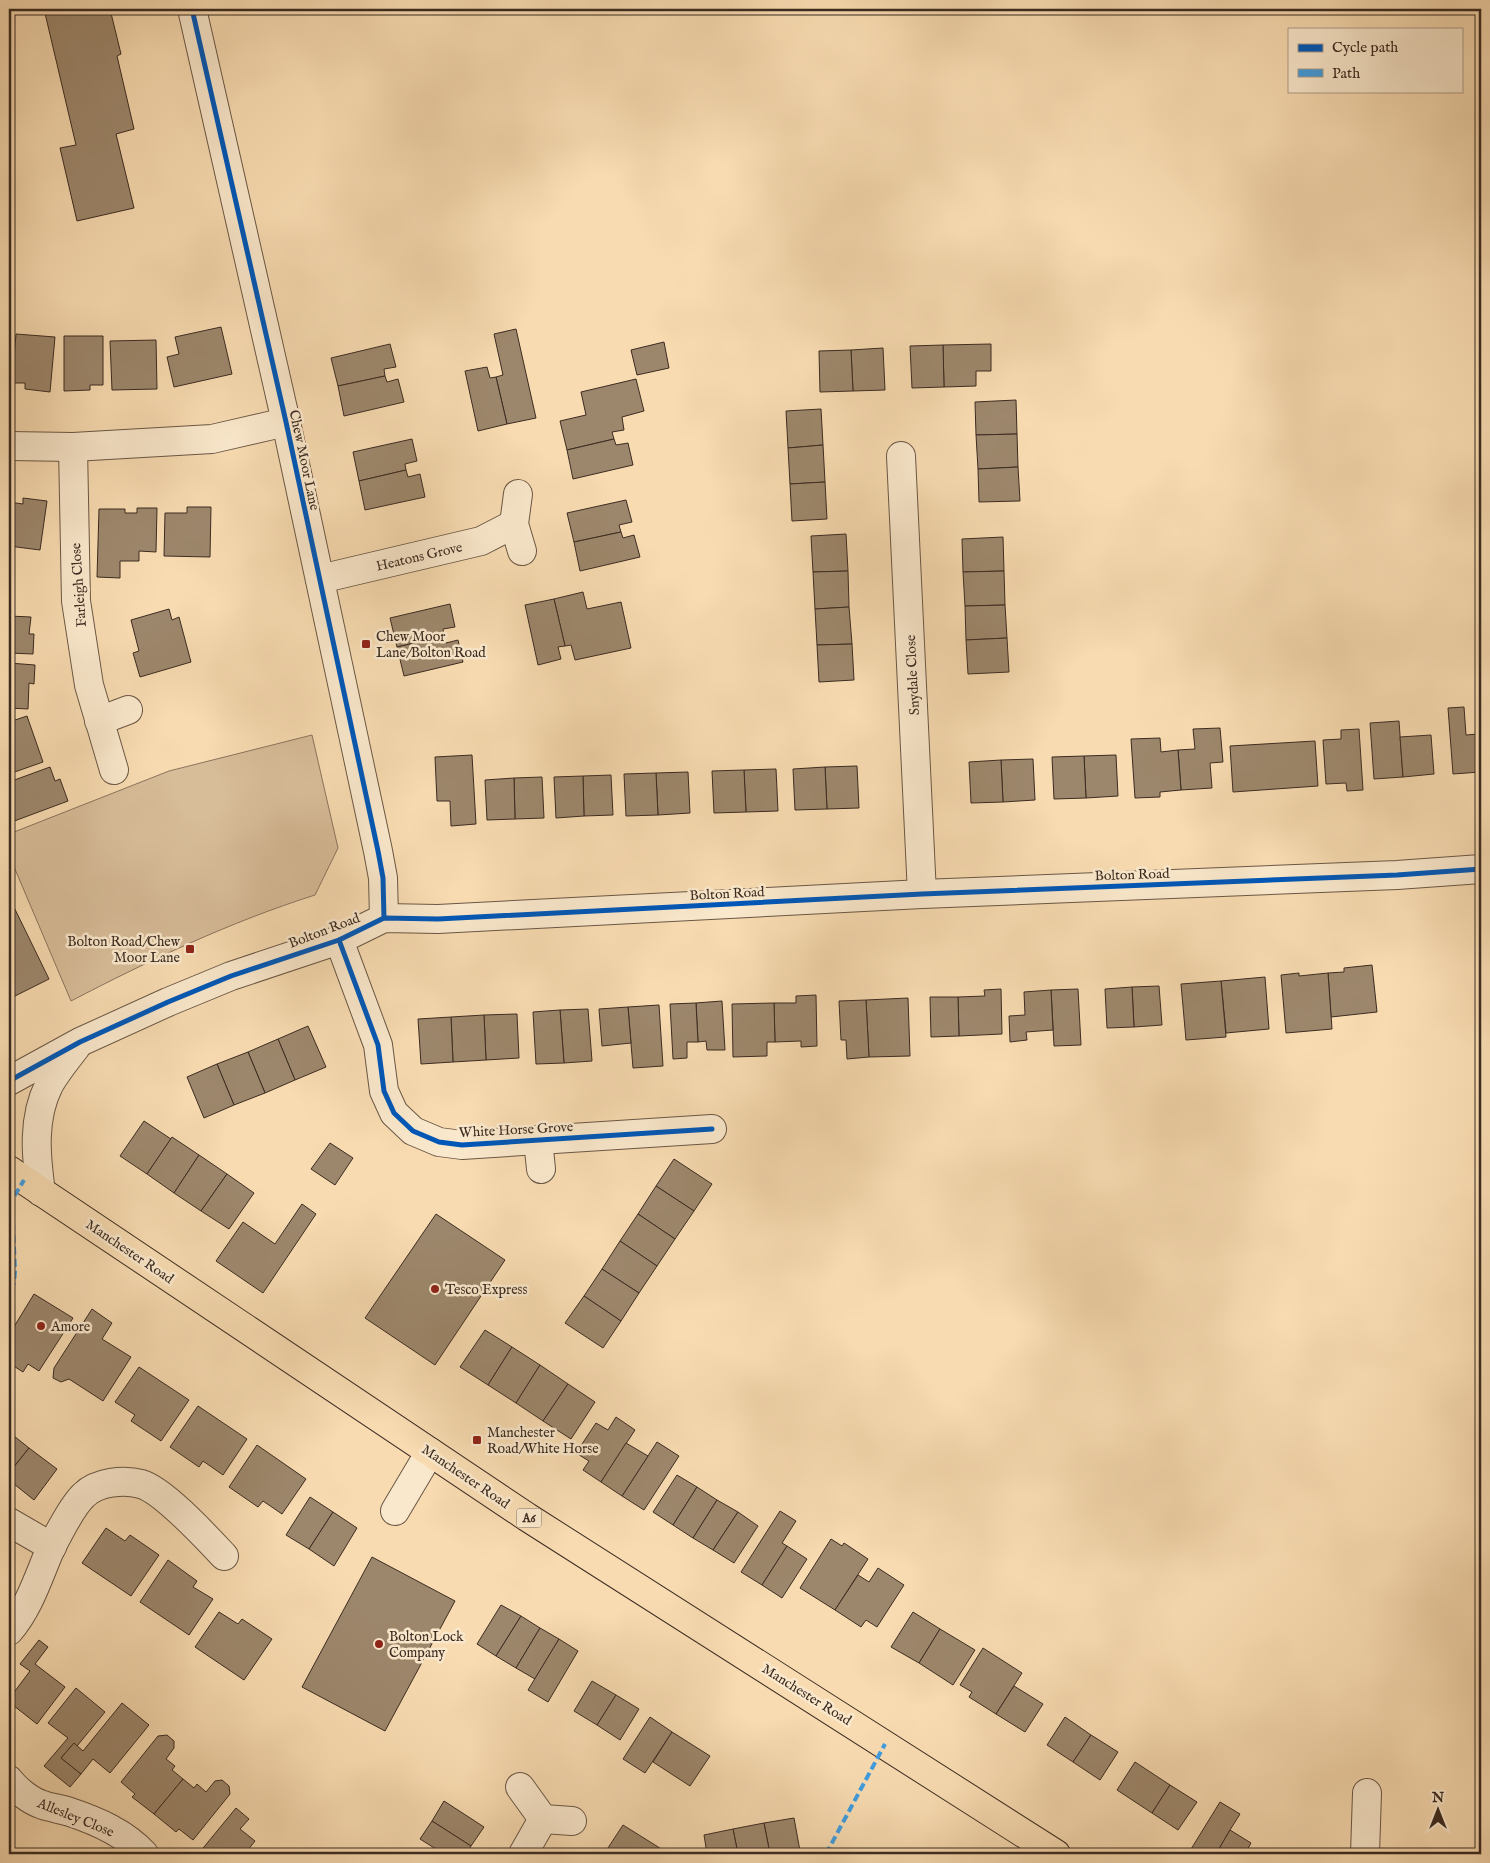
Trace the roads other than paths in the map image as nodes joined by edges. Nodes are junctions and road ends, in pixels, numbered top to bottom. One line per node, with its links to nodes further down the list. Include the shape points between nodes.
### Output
1 (192, 9): 2 (street, Chew Moor Lane)
2 (286, 422): 4 (street, via 212,439); 9 (street, Chew Moor Lane)
3 (9, 446): 4 (street)
4 (73, 447): 11 (street, Farleigh Close, via 76,600 88,685)
5 (901, 456): 14 (street, Snydale Close)
6 (518, 494): 7 (street)
7 (514, 524): 8 (street); 9 (street, Heatons Grove, via 481,541)
8 (522, 551)
9 (320, 580): 15 (street, Chew Moor Lane, via 383,878)
10 (128, 710): 11 (street)
11 (99, 721): 12 (street, Farleigh Close)
12 (114, 770)
13 (1481, 869): 14 (street, Bolton Road)
14 (922, 894): 15 (street, Bolton Road, via 438,919)
15 (384, 918): 16 (street, Bolton Road)
16 (339, 940): 17 (street, Bolton Road, via 231,976); 20 (street, White Horse Grove, via 378,1045 384,1091 394,1113 413,1132 440,1142 462,1145)
17 (80, 1042): 18 (street, Bolton Road); 23 (street, via 49,1085 41,1107 36,1136)
18 (9, 1081)
19 (712, 1128): 20 (street, White Horse Grove)
20 (538, 1140): 21 (street, White Horse Grove)
21 (541, 1169)
22 (9, 1170): 23 (main road, Manchester Road / A6)
23 (41, 1192): 24 (main road, Manchester Road / A6)
24 (430, 1452): 25 (street); 37 (main road, Manchester Road / A6)
25 (395, 1511)
26 (9, 1522): 27 (street)
27 (52, 1548): 28 (street, via 84,1495 100,1485 123,1482 142,1484 212,1529); 29 (street, via 25,1609)
28 (224, 1556)
29 (9, 1631)
30 (9, 1780): 35 (street, Allesley Close, via 41,1805 70,1812 113,1830)
31 (520, 1787): 33 (street)
32 (1367, 1792): 38 (street)
33 (543, 1819): 34 (street); 36 (street)
34 (572, 1820)
35 (144, 1854)
36 (523, 1854)
37 (1056, 1854)
38 (1365, 1854)

